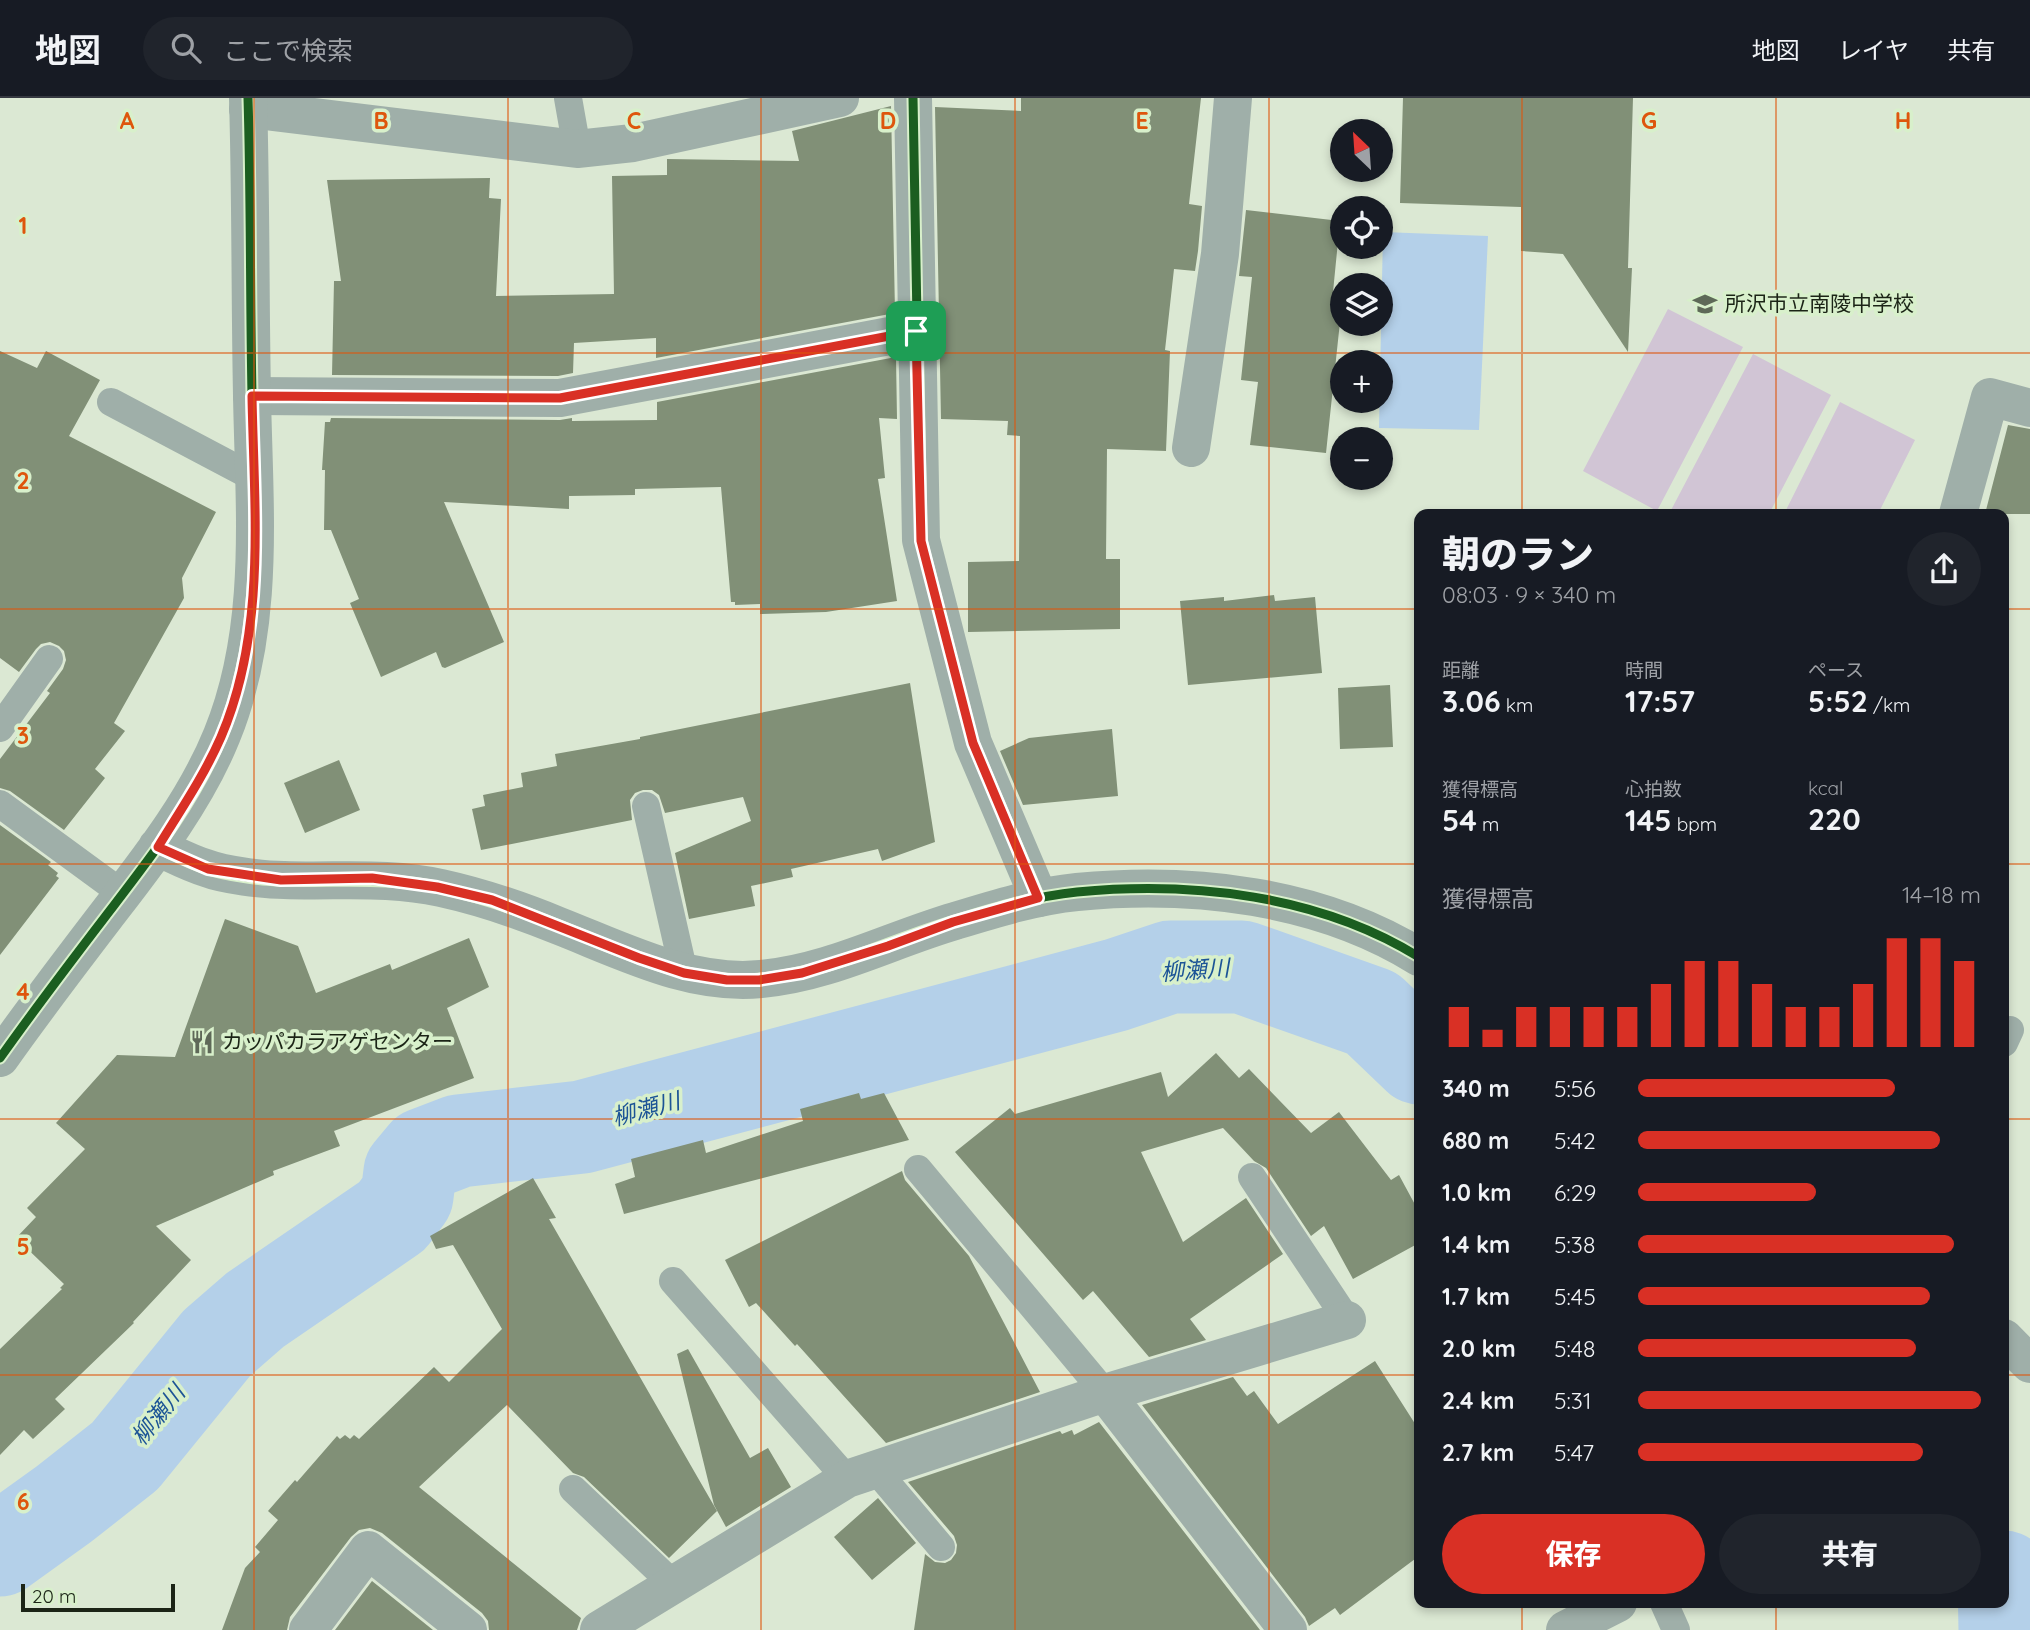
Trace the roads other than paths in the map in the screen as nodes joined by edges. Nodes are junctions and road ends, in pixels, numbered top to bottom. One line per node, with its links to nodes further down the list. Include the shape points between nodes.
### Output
1 (568, 98): 7 (lane)
2 (840, 98): 6 (street)
3 (912, 98): 8 (street)
4 (1233, 98): 12 (street, via 1220,254)
5 (248, 104): 7 (street); 9 (street)
6 (765, 106): 7 (street, via 633,143)
7 (577, 149)
8 (916, 331): 9 (street, via 560,398); 21 (street, via 921,541 973,743)
9 (252, 396): 13 (street)
10 (111, 402): 13 (lane)
11 (2030, 408): 14 (street, via 1990,397)
12 (1191, 447)
13 (253, 477): 19 (street, via 255,538 243,669 204,773)
14 (1959, 509)
15 (49, 659): 16 (lane)
16 (0, 728)
17 (0, 803): 20 (lane)
18 (646, 806): 23 (lane)
19 (158, 847): 20 (street); 23 (street, via 208,869 281,880 372,878 492,900)
20 (123, 894): 24 (street)
21 (1038, 898): 22 (street, via 1121,890 1239,895 1325,913); 23 (street, via 802,973 727,980)
22 (1414, 954)
23 (684, 973)
24 (0, 1058)
25 (918, 1169): 31 (lane)
26 (1252, 1177): 28 (lane)
27 (673, 1281): 32 (lane)
28 (1347, 1320): 31 (street)
29 (2009, 1343): 30 (street)
30 (2030, 1364)
31 (1105, 1393): 32 (street); 41 (street)
32 (861, 1474): 34 (lane); 35 (street)
33 (573, 1489): 35 (lane)
34 (941, 1547)
35 (673, 1584): 40 (street)
36 (1608, 1608): 42 (street)
37 (1666, 1608): 43 (lane)
38 (308, 1630): 39 (street, via 368,1550)
39 (468, 1630)
40 (599, 1630)
41 (1288, 1630)
42 (1565, 1630)
43 (1676, 1630)

